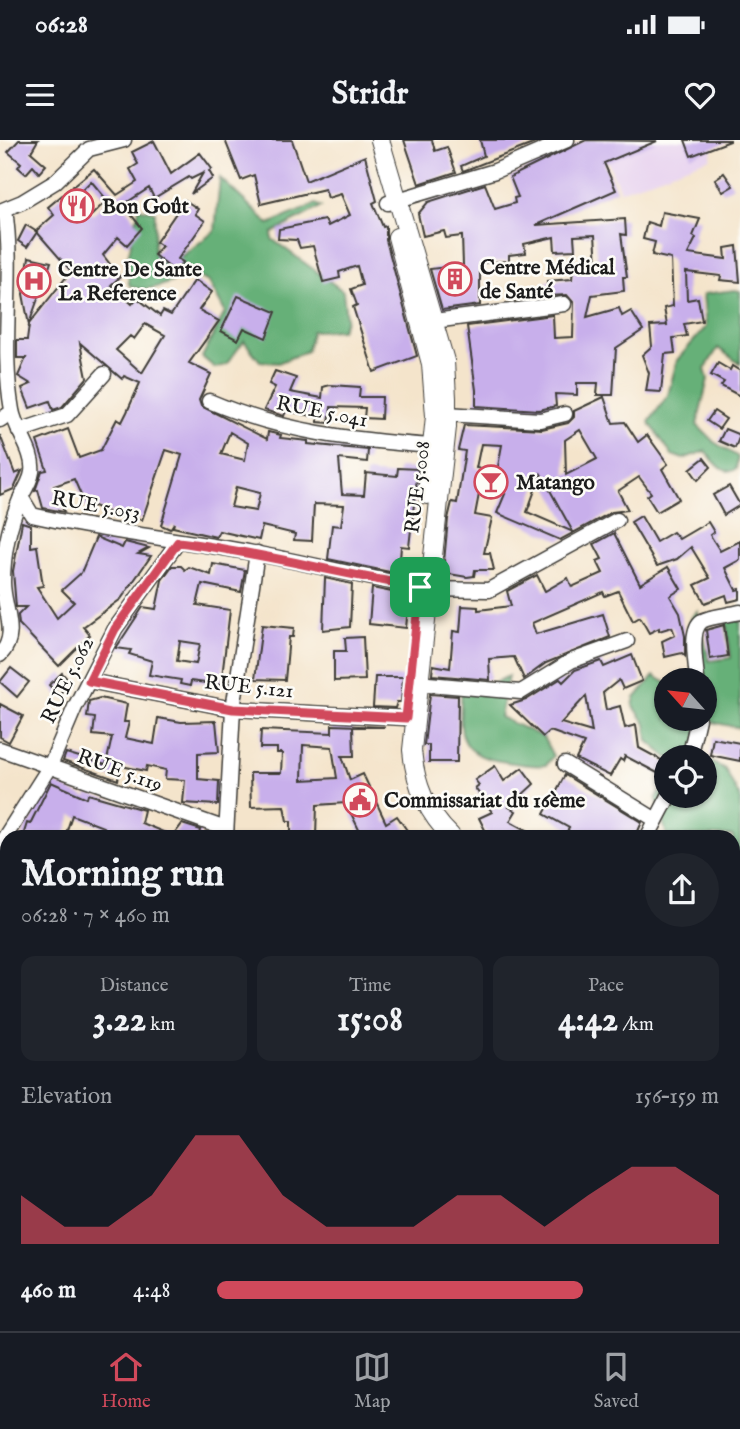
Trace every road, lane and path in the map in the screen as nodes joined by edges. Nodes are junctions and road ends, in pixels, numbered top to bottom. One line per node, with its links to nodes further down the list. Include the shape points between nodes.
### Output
1 (124, 140): 5 (street)
2 (368, 140): 6 (main road, RUE 5.008)
3 (380, 140): 6 (main road, RUE 5.008)
4 (567, 140): 6 (street, via 495,171)
5 (86, 144): 7 (street, via 55,182)
6 (393, 202): 9 (main road, RUE 5.008); 17 (main road, RUE 5.008, via 431,364 435,416)
7 (3, 210): 10 (street, RUE 5.053, via 10,244)
8 (564, 304): 9 (street)
9 (434, 321): 13 (main road, RUE 5.008, via 445,361)
10 (4, 366): 15 (street, RUE 5.053)
11 (104, 374): 16 (street, via 67,415)
12 (209, 401): 17 (street, RUE 5.041, via 290,430)
13 (447, 414): 14 (street, via 540,419); 22 (main road, RUE 5.008)
14 (565, 414)
15 (6, 416): 16 (street, RUE 5.053)
16 (19, 430): 18 (street, RUE 5.053, via 32,472)
17 (431, 446): 22 (main road, RUE 5.008)
18 (22, 497): 20 (street, RUE 5.053, via 32,515); 25 (street, via 5,549 3,584 11,633)
19 (617, 520): 22 (street, RUE 5.053, via 489,590)
20 (178, 542): 21 (street, RUE 5.053); 27 (street, RUE 5.062, via 115,629)
21 (257, 553): 22 (street, RUE 5.053); 29 (street)
22 (424, 588): 28 (main road, RUE 5.008); 30 (main road, RUE 5.008)
23 (740, 612): 26 (street, via 702,621 697,627)
24 (627, 641): 28 (street, via 571,661 521,692)
25 (0, 655)
26 (697, 668)
27 (89, 681): 29 (street, RUE 5.121); 33 (street, RUE 5.062)
28 (417, 682): 40 (main road, RUE 5.008, via 414,775 427,807)
29 (233, 709): 30 (street, RUE 5.121); 38 (street)
30 (406, 718): 39 (main road, RUE 5.008, via 407,778 421,812)
31 (0, 749): 33 (street, RUE 5.119)
32 (565, 764): 35 (street)
33 (50, 766): 36 (street, RUE 5.062); 37 (street, RUE 5.119)
34 (662, 808): 35 (street)
35 (656, 820): 41 (street)
36 (9, 830)
37 (218, 830)
38 (226, 830)
39 (435, 830)
40 (447, 830)
41 (651, 830)

